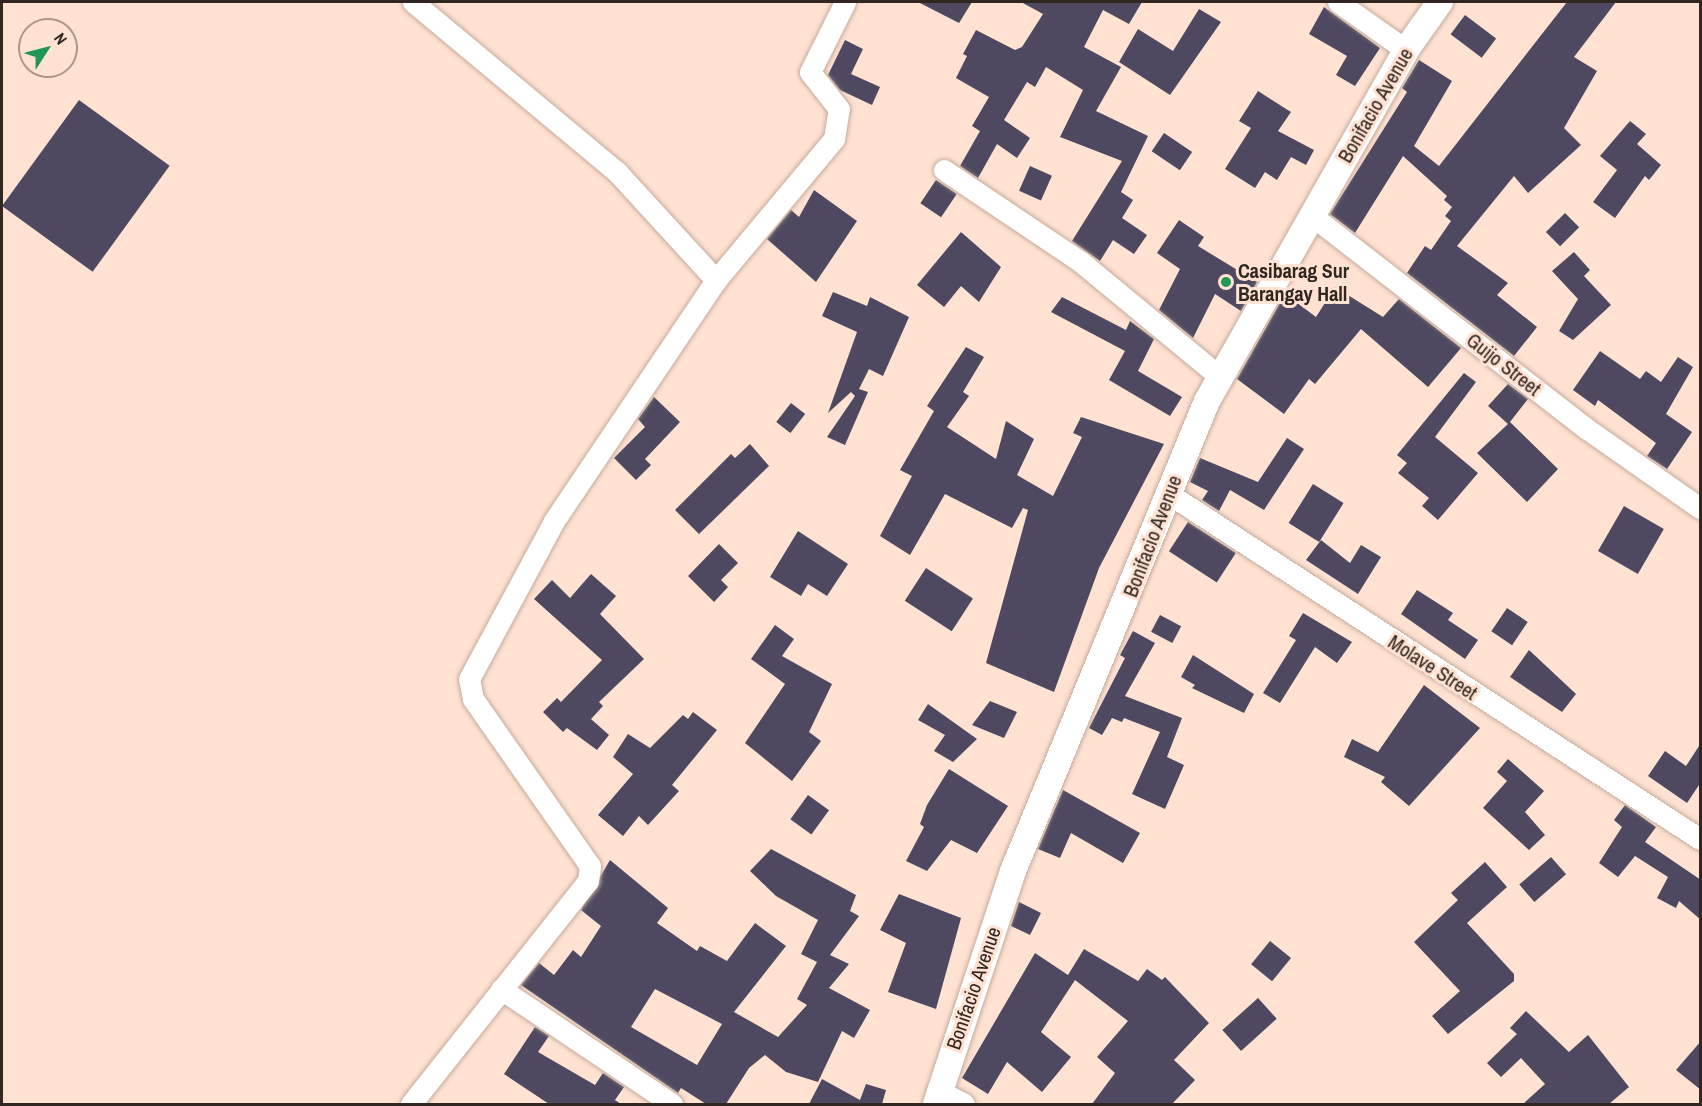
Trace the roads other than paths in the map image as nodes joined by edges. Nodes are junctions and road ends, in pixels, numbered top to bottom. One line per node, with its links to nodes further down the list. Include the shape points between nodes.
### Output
1 (413, 2): 8 (street, via 617,172)
2 (845, 2): 8 (street, via 810,72 840,109 834,139)
3 (1338, 2): 5 (street)
4 (1440, 2): 5 (street, Bonifacio Avenue)
5 (1406, 50): 7 (street, Bonifacio Avenue)
6 (944, 170): 9 (street, via 1081,262)
7 (1311, 215): 9 (street, Bonifacio Avenue); 11 (street, Guijo Street, via 1587,429)
8 (716, 280): 13 (street, via 554,521 469,680 473,699 590,866 588,881)
9 (1220, 377): 10 (street, Bonifacio Avenue)
10 (1166, 492): 12 (street, Molave Street); 14 (street, Bonifacio Avenue, via 1125,605 1013,871)
11 (1701, 508)
12 (1701, 839)
13 (501, 989): 15 (street); 16 (street)
14 (937, 1097): 17 (street)
15 (411, 1104)
16 (672, 1104)
17 (964, 1104)

